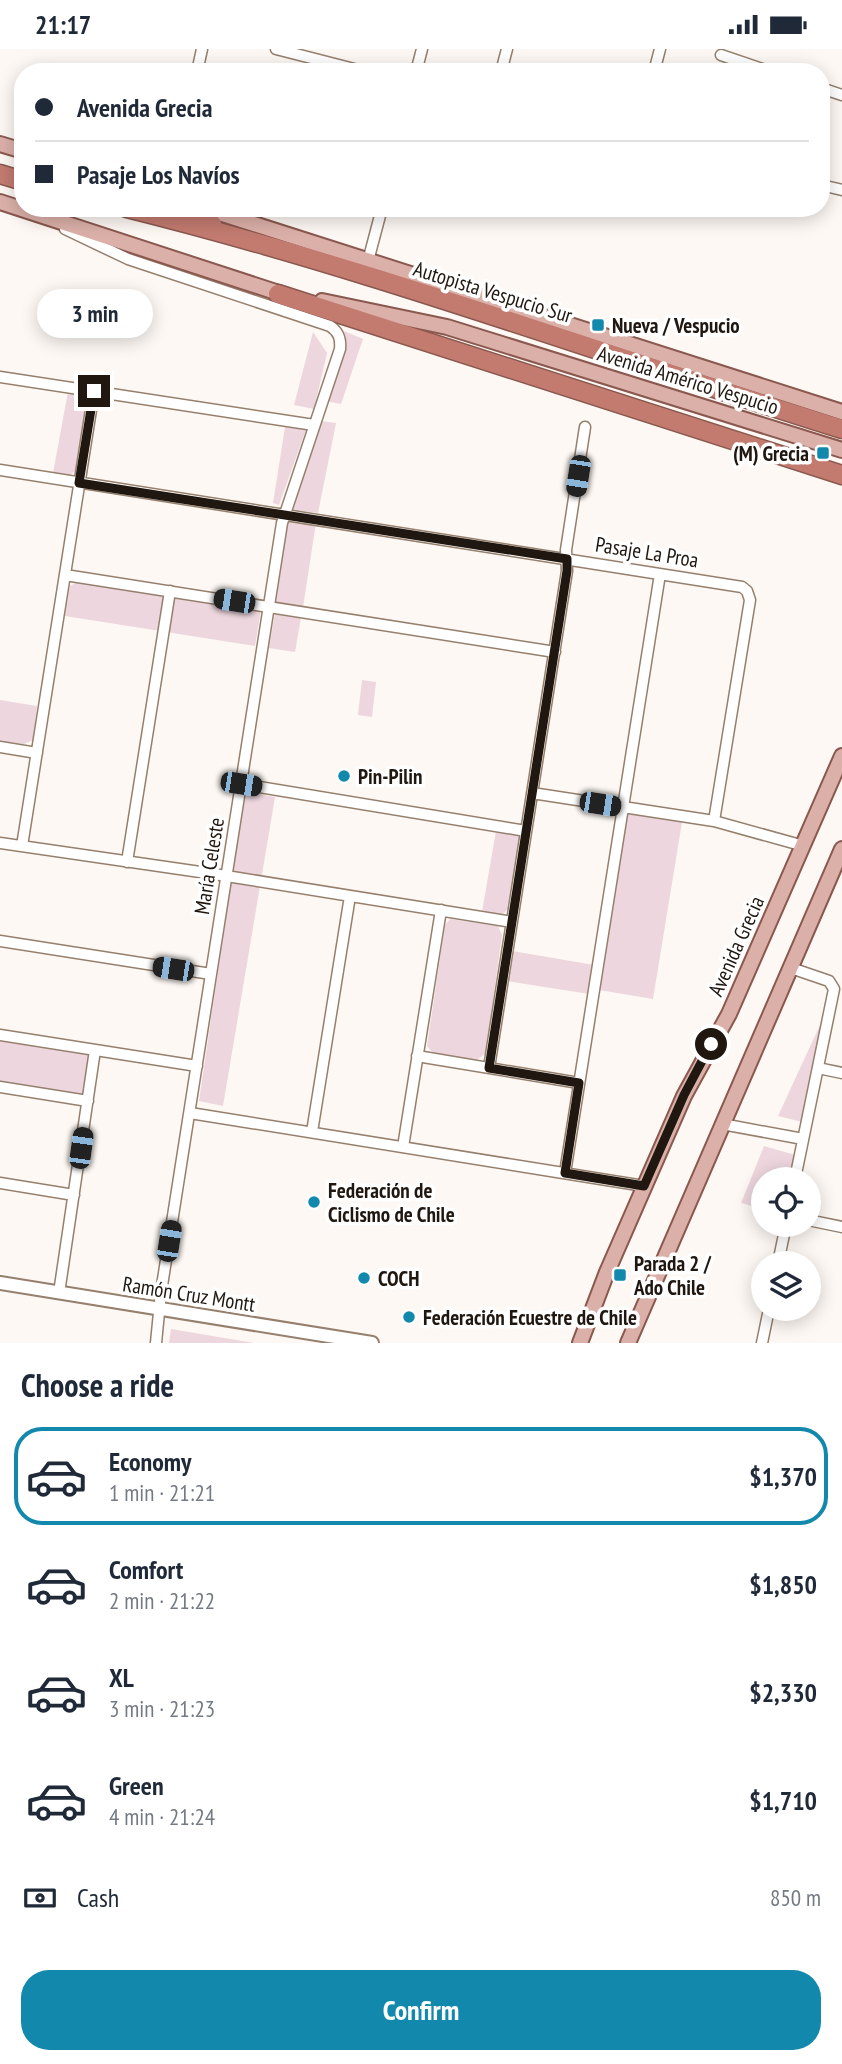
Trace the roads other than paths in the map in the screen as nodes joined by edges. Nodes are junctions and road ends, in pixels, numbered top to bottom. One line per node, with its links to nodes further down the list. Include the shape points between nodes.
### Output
1 (276, 49): 3 (street)
2 (721, 55): 4 (street)
3 (331, 63)
4 (745, 63)
5 (43, 217): 14 (street, Avenida Américo Vespucio, via 128,259 330,326 340,335)
6 (46, 217): 13 (main road, Avenida Américo Vespucio)
7 (161, 217): 11 (highway, Autopista Vespucio Sur)
8 (201, 217): 11 (highway)
9 (232, 217): 12 (main road, Avenida Américo Vespucio)
10 (380, 217): 12 (street)
11 (230, 235): 20 (highway, Autopista Vespucio Sur)
12 (368, 261): 17 (main road, Avenida Américo Vespucio)
13 (278, 294): 21 (main road, Avenida Américo Vespucio, via 447,327); 23 (highway)
14 (338, 353): 18 (street, María Celeste)
15 (0, 377): 16 (street)
16 (94, 391): 18 (street); 24 (street)
17 (842, 412)
18 (314, 425): 25 (street, María Celeste)
19 (586, 427): 26 (street)
20 (842, 429)
21 (842, 450)
22 (0, 470): 24 (street, Pasaje La Proa)
23 (842, 475)
24 (79, 483): 25 (street, Pasaje La Proa); 28 (street)
25 (284, 515): 26 (street, Pasaje La Proa); 30 (street, María Celeste)
26 (567, 559): 27 (street, Pasaje La Proa); 31 (street)
27 (660, 574): 37 (street); 38 (street, Pasaje La Proa, via 740,586 750,600)
28 (65, 575): 29 (street); 33 (street)
29 (170, 591): 30 (street); 44 (street)
30 (269, 607): 31 (street); 35 (street, María Celeste)
31 (555, 652): 36 (street)
32 (0, 747): 33 (street)
33 (37, 753): 41 (street)
34 (842, 756): 42 (main road, Avenida Grecia)
35 (241, 784): 39 (street); 45 (street, María Celeste)
36 (532, 793): 37 (street); 39 (street)
37 (623, 807): 38 (street); 59 (street)
38 (715, 821): 42 (street)
39 (526, 831): 48 (street)
40 (0, 843): 41 (street)
41 (22, 846): 44 (street)
42 (804, 846): 70 (main road, Avenida Grecia, via 729,1014 684,1095)
43 (842, 849): 50 (main road)
44 (128, 862): 45 (street)
45 (227, 876): 46 (street); 51 (street, María Celeste)
46 (350, 896): 47 (street); 64 (street)
47 (441, 910): 48 (street); 54 (street)
48 (512, 922): 56 (street)
49 (0, 941): 51 (street)
50 (791, 968): 57 (street, via 833,986); 63 (main road)
51 (211, 974): 55 (street, María Celeste)
52 (0, 1035): 53 (street)
53 (95, 1050): 55 (street); 61 (street)
54 (417, 1056): 56 (street); 66 (street)
55 (197, 1066): 62 (street, María Celeste)
56 (489, 1068): 59 (street)
57 (818, 1068): 58 (street); 65 (street)
58 (842, 1073)
59 (579, 1083): 68 (street)
60 (0, 1087): 61 (street)
61 (88, 1101): 71 (street)
62 (190, 1113): 64 (street); 76 (street, María Celeste)
63 (722, 1124): 65 (street); 82 (main road)
64 (312, 1132): 66 (street)
65 (803, 1139): 67 (street)
66 (402, 1147): 68 (street)
67 (797, 1167)
68 (565, 1173): 70 (street)
69 (0, 1183): 71 (street)
70 (644, 1186): 81 (main road, Avenida Grecia)
71 (74, 1195): 75 (street)
72 (821, 1223): 73 (street)
73 (842, 1227)
74 (0, 1283): 75 (street, Ramón Cruz Montt)
75 (59, 1293): 76 (street, Ramón Cruz Montt)
76 (160, 1310): 78 (street, Ramón Cruz Montt); 79 (street, María Celeste)
77 (767, 1321): 83 (street)
78 (345, 1341): 80 (street, Ramón Cruz Montt)
79 (156, 1343)
80 (372, 1343)
81 (580, 1343)
82 (628, 1343)
83 (762, 1343)

